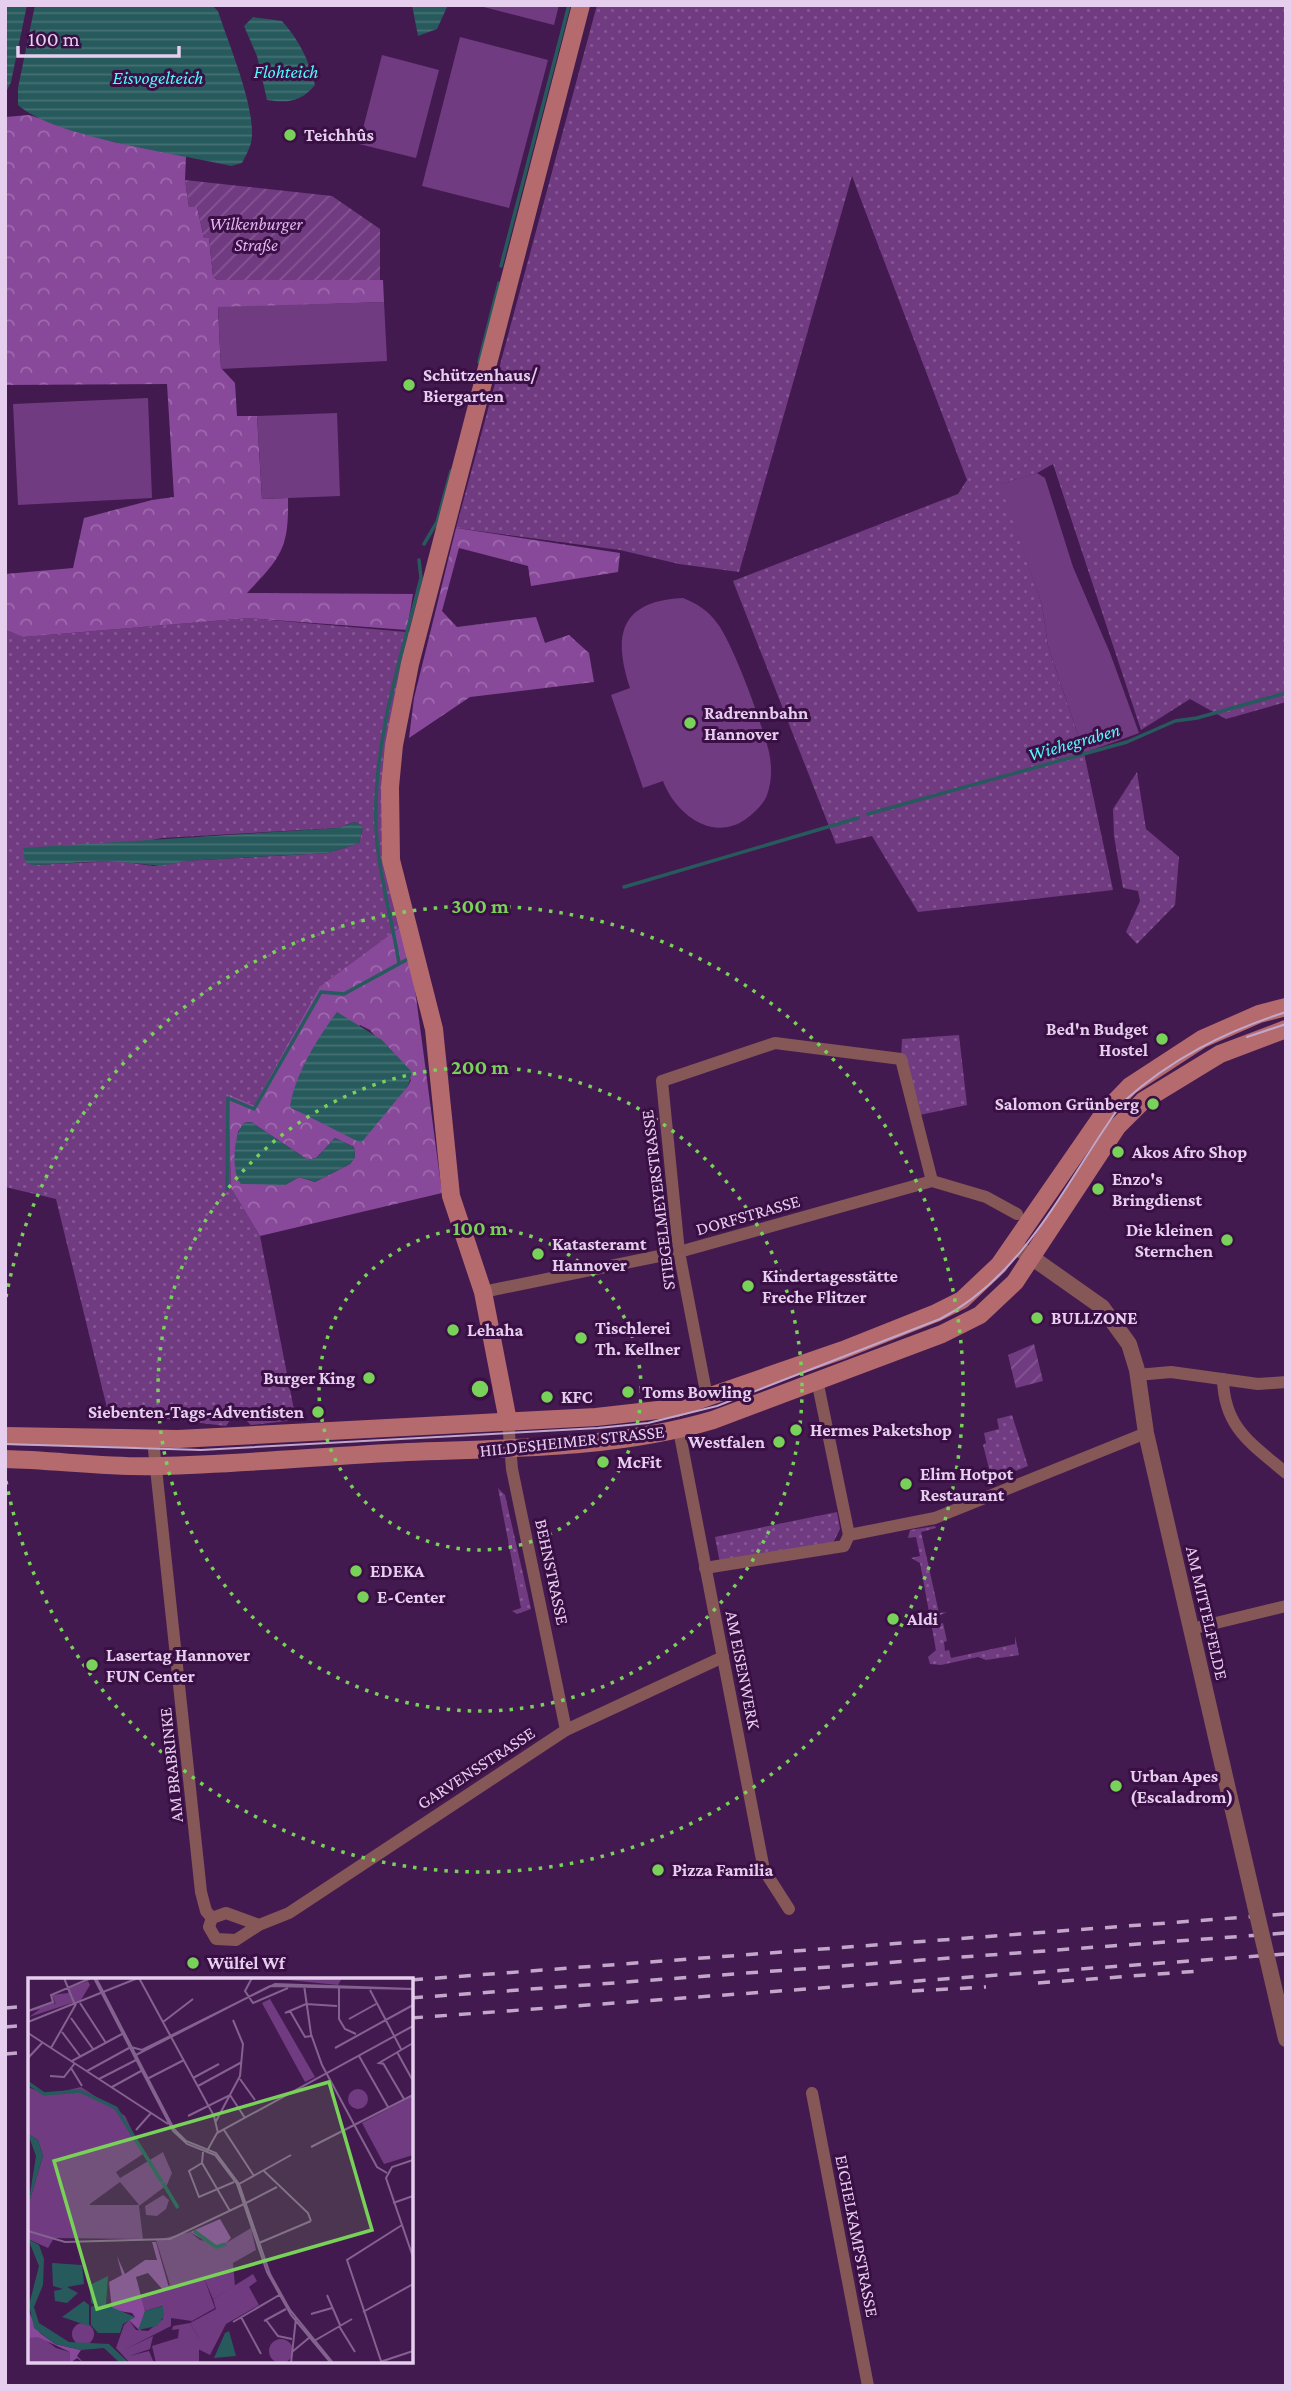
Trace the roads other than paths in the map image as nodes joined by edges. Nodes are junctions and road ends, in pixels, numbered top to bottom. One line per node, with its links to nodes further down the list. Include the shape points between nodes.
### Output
1 (580, 5): 9 (main road, via 410,664 390,787 391,859 434,1029 451,1196)
2 (1286, 1007): 6 (main road, HILDESHEIMER STRASSE, via 1202,1039 1130,1086 1104,1112)
3 (1286, 1029): 8 (main road, HILDESHEIMER STRASSE, via 1220,1054 1143,1101 1117,1127)
4 (932, 1181): 5 (street, via 986,1197); 7 (street, DORFSTRASSE); 7 (street, STIEGELMEYERSTRASSE, via 901,1059 775,1044 662,1081)
5 (1017, 1214)
6 (1014, 1245): 8 (street, AM MITTELFELDE); 14 (main road, HILDESHEIMER STRASSE, via 980,1286 936,1313)
7 (679, 1252): 9 (street, DORFSTRASSE); 14 (street, STIEGELMEYERSTRASSE)
8 (1032, 1257): 10 (street, AM MITTELFELDE, via 1102,1307 1129,1344); 12 (main road, HILDESHEIMER STRASSE, via 1012,1285 980,1315 942,1334)
9 (482, 1292): 15 (main road)
10 (1137, 1375): 11 (street, via 1171,1372); 17 (street, AM MITTELFELDE)
11 (1223, 1379): 13 (street); 23 (street, via 1228,1413 1237,1431)
12 (817, 1380): 16 (main road, HILDESHEIMER STRASSE); 24 (street)
13 (1286, 1382)
14 (707, 1397): 15 (main road, HILDESHEIMER STRASSE, via 676,1408)
15 (509, 1421): 19 (main road, HILDESHEIMER STRASSE); 20 (street, BEHNSTRASSE)
16 (679, 1430): 20 (main road, HILDESHEIMER STRASSE); 25 (street, AM EISENWERK)
17 (1146, 1433): 24 (street, via 935,1518); 27 (street, AM MITTELFELDE)
18 (5, 1436): 19 (main road, HILDESHEIMER STRASSE)
19 (153, 1440): 22 (street, AM BRABRINKE)
20 (510, 1449): 22 (main road, HILDESHEIMER STRASSE); 29 (street, BEHNSTRASSE)
21 (5, 1459): 22 (main road, HILDESHEIMER STRASSE)
22 (157, 1466): 31 (street, AM BRABRINKE, via 201,1892 205,1911)
23 (1286, 1473)
24 (849, 1535): 25 (street, via 844,1546)
25 (705, 1569): 28 (street, AM EISENWERK)
26 (1286, 1606): 27 (street)
27 (1191, 1629): 33 (street, AM MITTELFELDE, bridge)
28 (723, 1657): 29 (street, GARVENSSTRASSE); 30 (street, AM EISENWERK, via 764,1870)
29 (566, 1730): 32 (street, GARVENSSTRASSE, via 289,1913)
30 (789, 1909)
31 (212, 1918): 32 (street, via 226,1913); 32 (street, GARVENSSTRASSE, via 211,1936 222,1941 244,1936)
32 (259, 1925)
33 (1286, 2039)
34 (812, 2092): 35 (street, EICHELKAMPSTRASSE)
35 (868, 2386)

